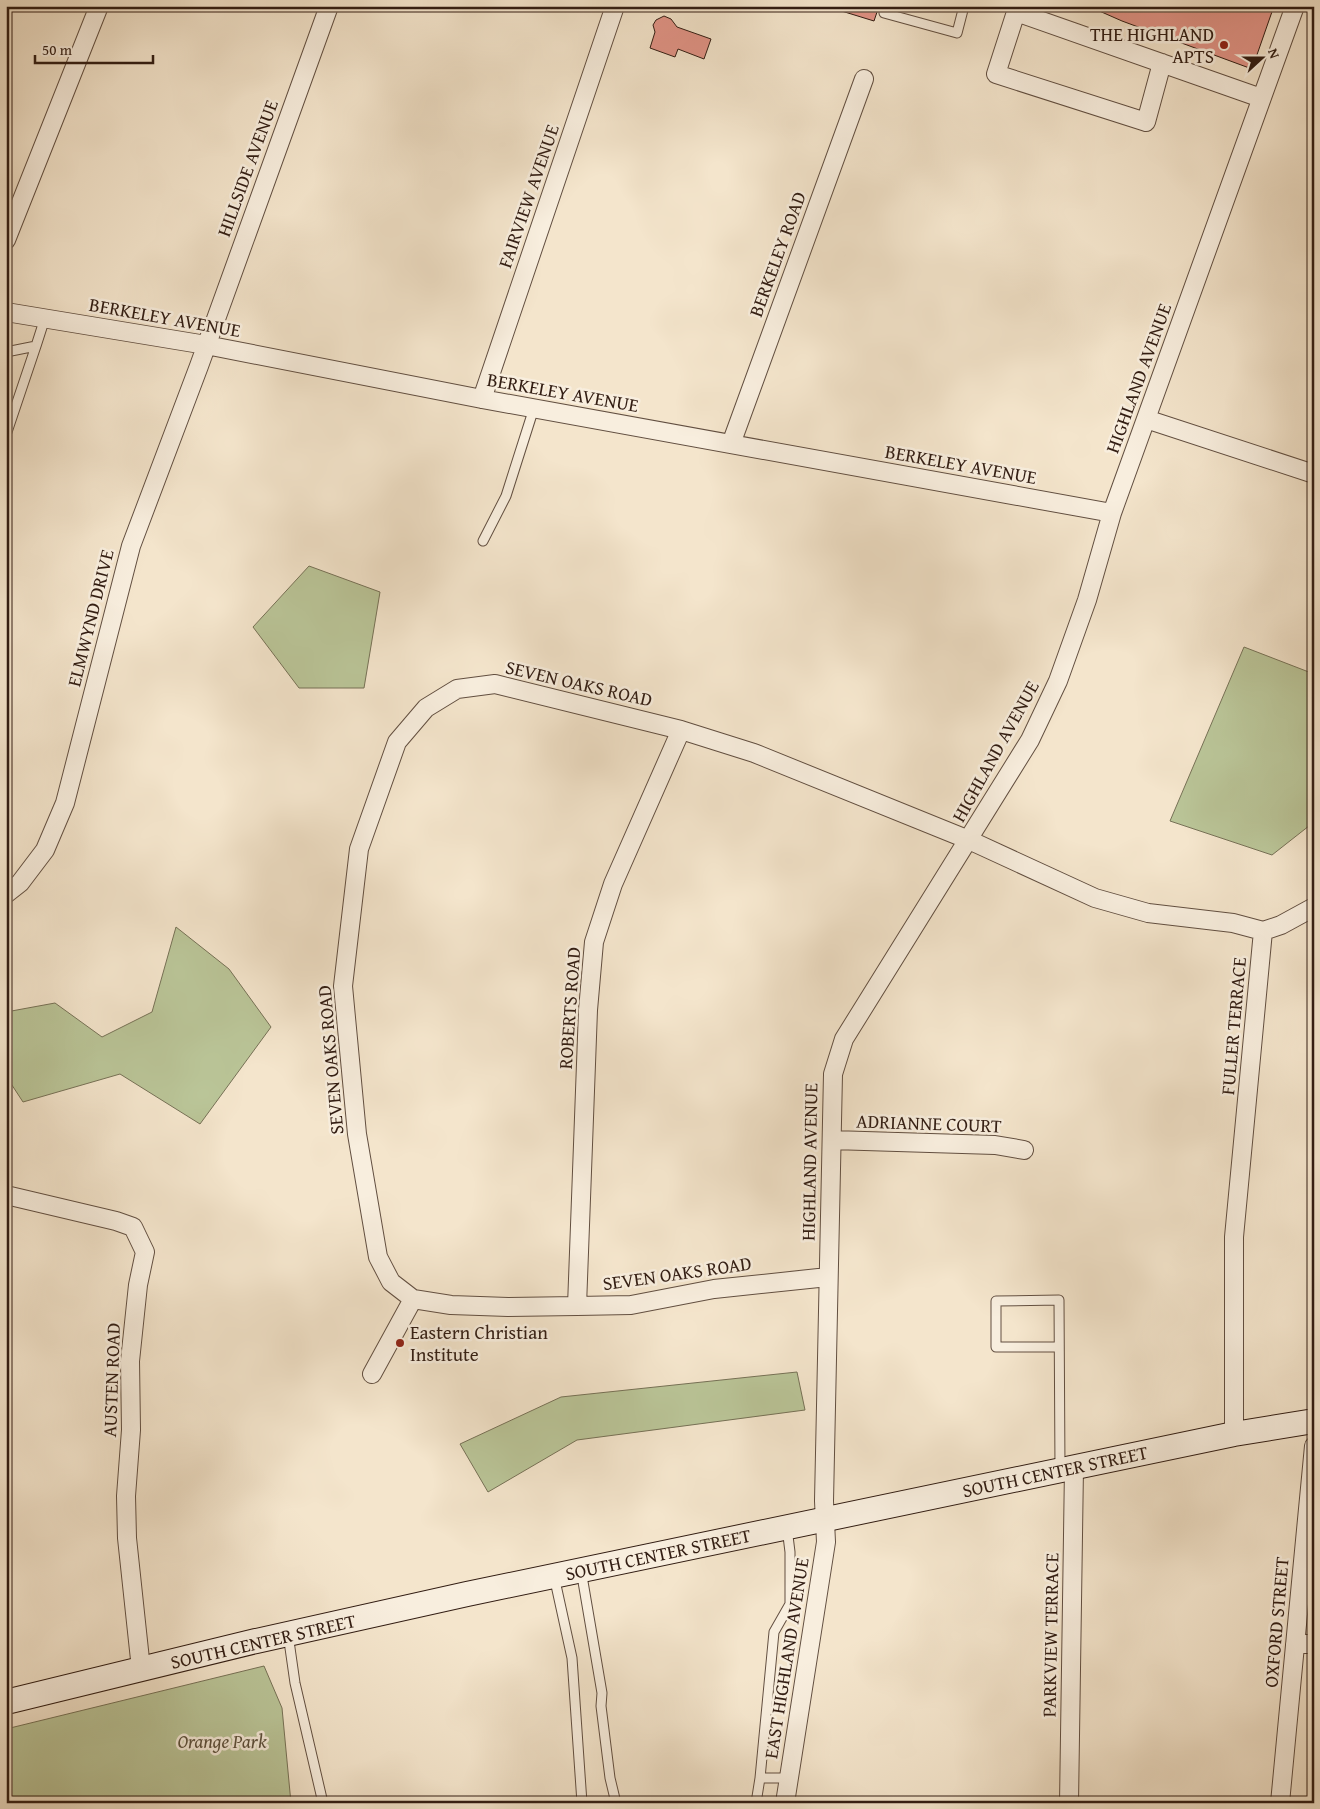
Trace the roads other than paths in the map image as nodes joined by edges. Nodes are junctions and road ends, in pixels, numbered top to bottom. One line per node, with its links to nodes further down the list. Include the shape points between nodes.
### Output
1 (99, 6): 10 (street)
2 (329, 6): 13 (street, HILLSIDE AVENUE)
3 (615, 6): 16 (street, FAIRVIEW AVENUE)
4 (886, 6): 5 (lane, via 884,13 957,33)
5 (964, 6)
6 (1295, 6): 9 (street, HIGHLAND AVENUE)
7 (1162, 63): 7 (street, via 1016,12 996,74 1146,122); 9 (street)
8 (864, 79): 20 (street, BERKELEY ROAD)
9 (1262, 98): 18 (street, HIGHLAND AVENUE)
10 (6, 240)
11 (6, 312): 12 (street, BERKELEY AVENUE)
12 (44, 318): 13 (street, BERKELEY AVENUE); 14 (lane)
13 (206, 344): 16 (street, BERKELEY AVENUE); 26 (street, ELMWYND DRIVE, via 131,546 65,803 45,850 20,883)
14 (36, 346): 15 (lane); 19 (lane)
15 (6, 352)
16 (482, 398): 17 (street, BERKELEY AVENUE)
17 (534, 408): 20 (street, BERKELEY AVENUE); 23 (lane, via 506,496)
18 (1146, 419): 21 (street); 22 (street, HIGHLAND AVENUE)
19 (6, 435)
20 (731, 444): 22 (street, BERKELEY AVENUE)
21 (1314, 474)
22 (1112, 513): 25 (street, HIGHLAND AVENUE, via 1087,600 1058,681 1030,740)
23 (483, 540)
24 (681, 730): 25 (street, SEVEN OAKS ROAD, via 754,753); 33 (street, SEVEN OAKS ROAD, via 496,684 457,689 426,708 397,742 359,849 344,986 357,1134 378,1257 391,1282); 34 (street, ROBERTS ROAD, via 613,884 594,942 588,1010)
25 (969, 840): 28 (street, via 1095,898 1148,912 1233,923); 29 (street, HIGHLAND AVENUE, via 844,1039 832,1074)
26 (6, 894)
27 (1314, 907): 28 (street)
28 (1263, 931): 38 (street, FULLER TERRACE, via 1234,1238)
29 (832, 1140): 30 (street, ADRIANNE COURT, via 995,1145); 32 (street, HIGHLAND AVENUE)
30 (1024, 1150)
31 (6, 1195): 48 (street, AUSTEN ROAD, via 133,1227 146,1252 138,1286 130,1362 131,1430 126,1496 127,1538)
32 (828, 1277): 34 (street, SEVEN OAKS ROAD, via 714,1288 631,1305); 41 (street, HIGHLAND AVENUE)
33 (413, 1299): 34 (street, SEVEN OAKS ROAD, via 451,1305); 36 (street)
34 (577, 1306)
35 (1059, 1346): 35 (lane, via 1059,1300 996,1301 996,1347); 40 (lane)
36 (372, 1374)
37 (1314, 1421): 38 (main road, SOUTH CENTER STREET)
38 (1234, 1434): 40 (main road, SOUTH CENTER STREET)
39 (1314, 1446): 46 (street, OXFORD STREET)
40 (1067, 1469): 41 (main road, SOUTH CENTER STREET); 57 (street, PARKVIEW TERRACE)
41 (825, 1520): 42 (main road, SOUTH CENTER STREET); 51 (street, EAST HIGHLAND AVENUE, via 826,1542)
42 (787, 1527): 43 (main road, SOUTH CENTER STREET); 50 (lane, via 790,1604 774,1632)
43 (581, 1570): 44 (main road, SOUTH CENTER STREET); 54 (lane)
44 (554, 1576): 45 (main road, SOUTH CENTER STREET); 53 (lane, via 572,1658)
45 (288, 1634): 48 (main road, SOUTH CENTER STREET); 52 (lane, via 295,1683)
46 (1295, 1644): 47 (street); 58 (street, OXFORD STREET)
47 (1314, 1644)
48 (141, 1669): 49 (main road, SOUTH CENTER STREET)
49 (6, 1702)
50 (760, 1778): 51 (lane); 55 (lane)
51 (789, 1778): 56 (street, EAST HIGHLAND AVENUE)
52 (323, 1803)
53 (582, 1803)
54 (616, 1803)
55 (756, 1803)
56 (786, 1803)
57 (1069, 1803)
58 (1280, 1803)

